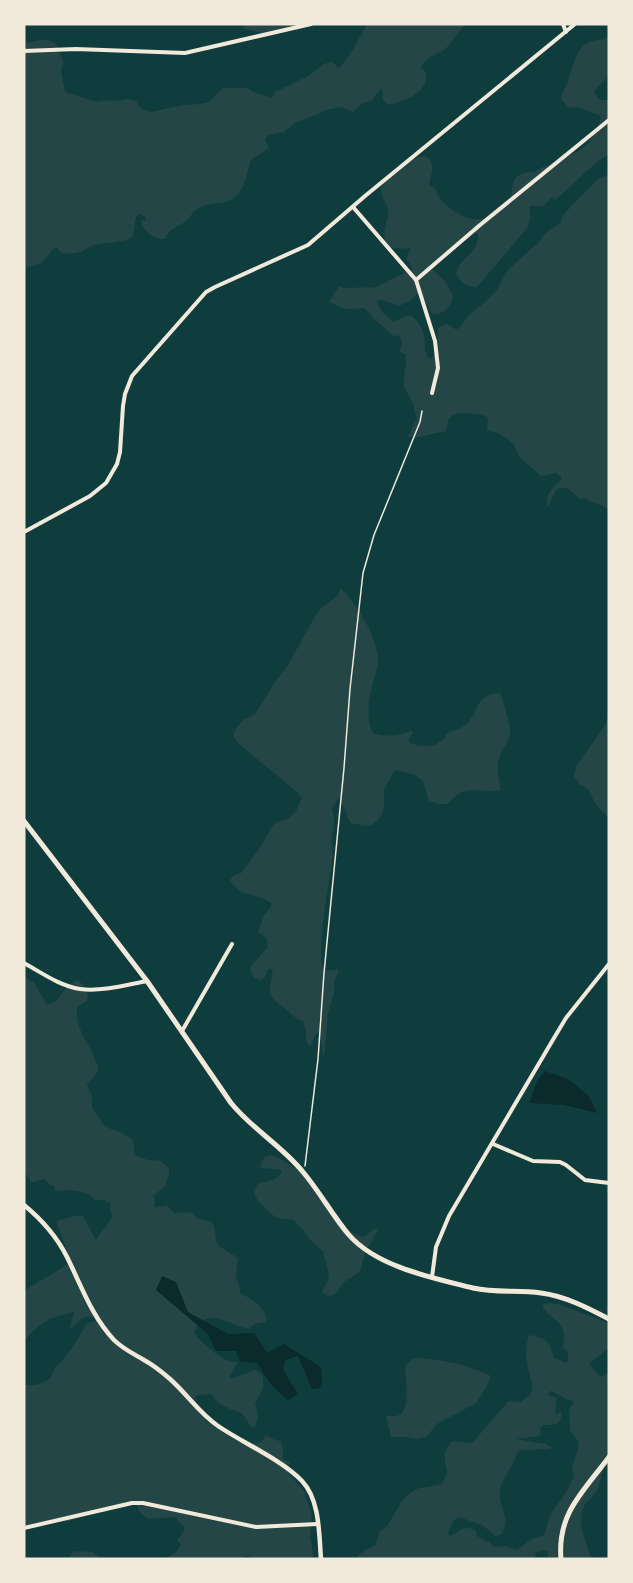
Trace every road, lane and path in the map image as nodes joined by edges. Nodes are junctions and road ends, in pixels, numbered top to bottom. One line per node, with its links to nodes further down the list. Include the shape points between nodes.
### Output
1 (311, 24): 5 (street, via 185,52)
2 (563, 24): 4 (street)
3 (575, 24): 4 (street)
4 (566, 32): 7 (street)
5 (24, 51)
6 (609, 120): 8 (street)
7 (353, 207): 8 (street); 11 (street, via 308,246 206,292 132,376 123,400 120,452 106,483)
8 (416, 280): 9 (street, via 435,340 438,368)
9 (432, 393)
10 (422, 411): 19 (path, via 363,573)
11 (24, 532)
12 (24, 821): 16 (main road)
13 (232, 944): 17 (street)
14 (24, 963): 16 (street, via 78,989)
15 (609, 964): 18 (street, via 566,1018)
16 (147, 981): 17 (main road)
17 (182, 1031): 19 (main road, via 238,1112)
18 (493, 1144): 20 (street, via 533,1161 560,1162 585,1180); 22 (street, via 449,1216 436,1247)
19 (304, 1172): 22 (main road, via 349,1236 362,1248 394,1265)
20 (609, 1183)
21 (24, 1205): 25 (street, via 61,1246 100,1322 116,1341 171,1380 217,1426 303,1482)
22 (432, 1277): 23 (main road, via 475,1288 555,1296)
23 (609, 1319)
24 (609, 1457): 28 (main road, via 566,1516)
25 (317, 1524): 26 (street, via 256,1527 137,1503); 27 (street)
26 (24, 1528)
27 (321, 1559)
28 (561, 1559)

